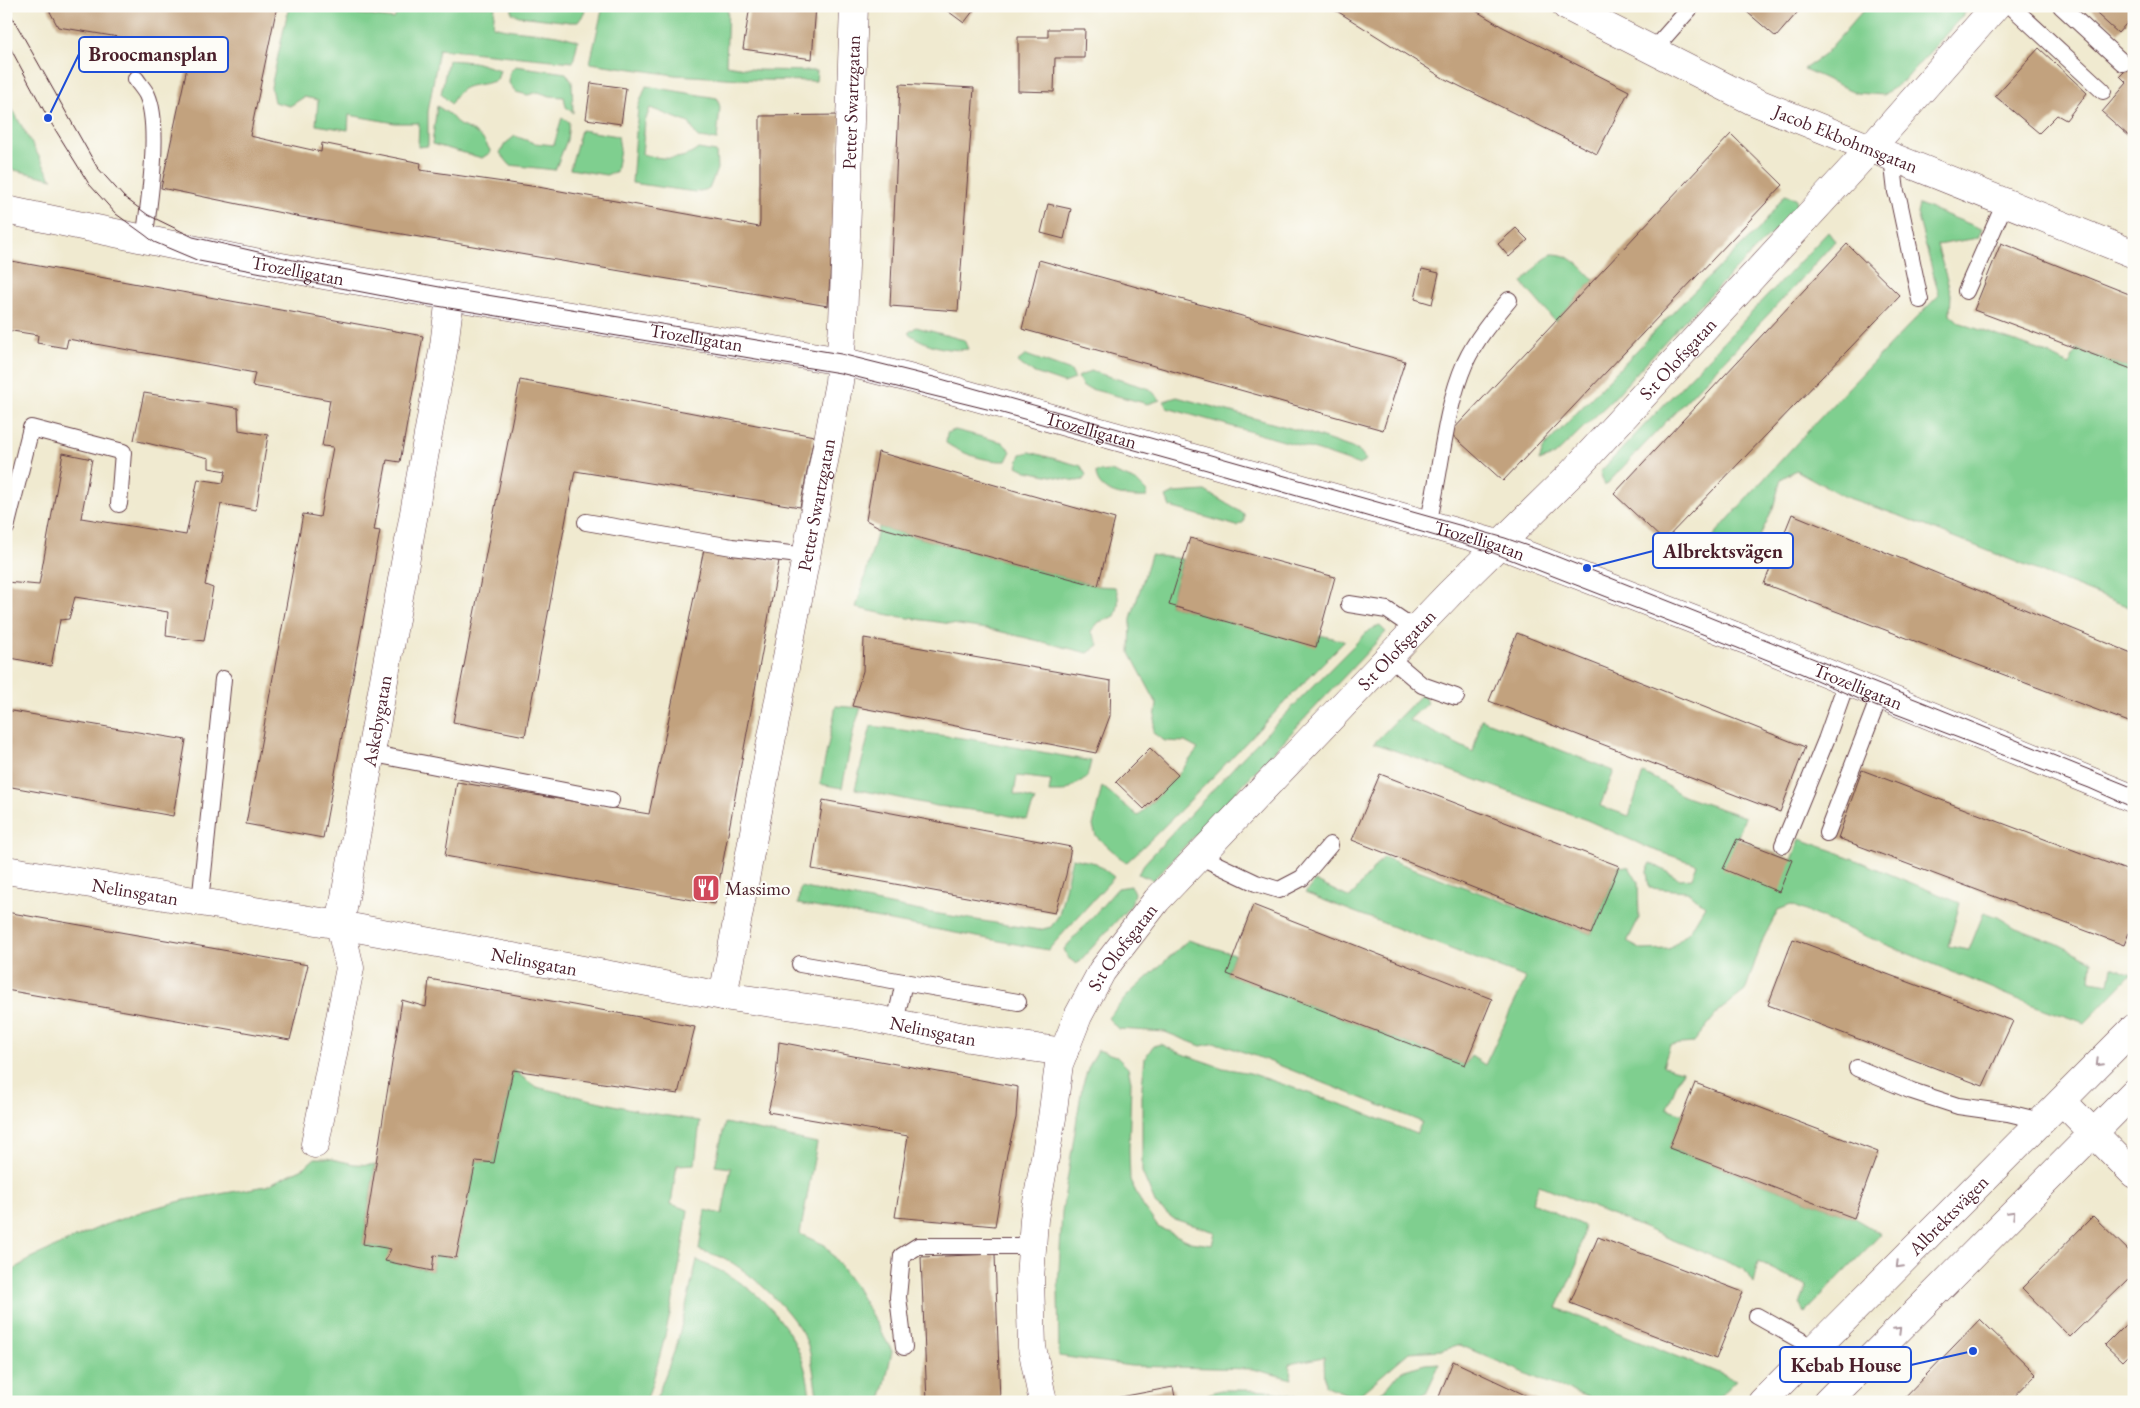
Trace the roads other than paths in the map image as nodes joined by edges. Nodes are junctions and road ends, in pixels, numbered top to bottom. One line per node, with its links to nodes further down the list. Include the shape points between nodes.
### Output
1 (854, 6): 20 (street, Petter Swartzgatan)
2 (1566, 6): 7 (street, Jacob Ekbohmsgatan)
3 (1692, 6): 7 (lane)
4 (1996, 6): 11 (street, S:t Olofsgatan)
5 (2012, 6): 10 (lane)
6 (2061, 6): 8 (lane)
7 (1654, 50): 11 (street, Jacob Ekbohmsgatan, via 1753,101)
8 (2123, 63)
9 (136, 79): 14 (lane, via 147,95 154,119 150,200)
10 (2103, 91)
11 (1881, 153): 12 (street, Jacob Ekbohmsgatan); 19 (lane, via 1900,201); 25 (street, S:t Olofsgatan, via 1572,473)
12 (2005, 203): 15 (street, Jacob Ekbohmsgatan); 16 (lane)
13 (6, 210): 14 (street, Trozelligatan)
14 (144, 240): 17 (street, Trozelligatan)
15 (2134, 254)
16 (1966, 291)
17 (450, 297): 20 (street, Trozelligatan); 34 (street, Askebygatan, via 444,346)
18 (1509, 300): 23 (lane, via 1481,334 1465,364 1448,415)
19 (1920, 300)
20 (841, 361): 23 (street, Trozelligatan); 26 (street, Petter Swartzgatan)
21 (119, 504): 24 (lane, via 123,452 31,428)
22 (586, 522): 26 (lane, via 732,547)
23 (1428, 523): 25 (street, Trozelligatan)
24 (6, 528)
25 (1498, 544): 28 (street, S:t Olofsgatan); 31 (street, Trozelligatan)
26 (807, 556): 46 (street, Petter Swartzgatan)
27 (1349, 604): 28 (lane, via 1387,610)
28 (1415, 629): 29 (street, S:t Olofsgatan)
29 (1389, 656): 33 (lane, via 1422,684); 40 (street, S:t Olofsgatan)
30 (223, 679): 42 (lane)
31 (1847, 681): 32 (street, Trozelligatan); 39 (lane)
32 (1880, 695): 35 (street, Trozelligatan); 37 (lane)
33 (1456, 697)
34 (369, 753): 36 (lane); 43 (street, Askebygatan)
35 (2134, 799)
36 (611, 800)
37 (1827, 833)
38 (1330, 845): 40 (lane, via 1302,878 1279,890 1256,883)
39 (1783, 845)
40 (1199, 856): 50 (street, S:t Olofsgatan, via 1157,900 1102,971 1078,1016)
41 (6, 870): 42 (street, Nelinsgatan)
42 (200, 903): 43 (street, Nelinsgatan)
43 (340, 926): 46 (street, Nelinsgatan); 56 (street, Askebygatan, via 350,968)
44 (800, 964): 45 (lane)
45 (904, 982): 47 (lane); 48 (lane)
46 (723, 996): 48 (street, Nelinsgatan)
47 (1018, 1002)
48 (895, 1023): 50 (street, Nelinsgatan)
49 (2134, 1028): 53 (street, Albrektsvägen, one-way to 53)
50 (1064, 1052): 58 (street, S:t Olofsgatan, via 1059,1064)
51 (1857, 1068): 54 (lane, via 1958,1106)
52 (2134, 1092): 55 (street)
53 (2062, 1101): 54 (street, Albrektsvägen); 55 (street)
54 (2041, 1121): 61 (street, Albrektsvägen, one-way to 61)
55 (2094, 1132): 57 (street); 64 (street, one-way to 55)
56 (315, 1144)
57 (2134, 1174)
58 (1032, 1246): 60 (lane, via 918,1246 902,1256 898,1297); 62 (street, S:t Olofsgatan, via 1032,1348)
59 (1758, 1316): 61 (lane)
60 (904, 1347)
61 (1816, 1349): 63 (street, Albrektsvägen)
62 (1043, 1402)
63 (1762, 1402)
64 (1827, 1402)

